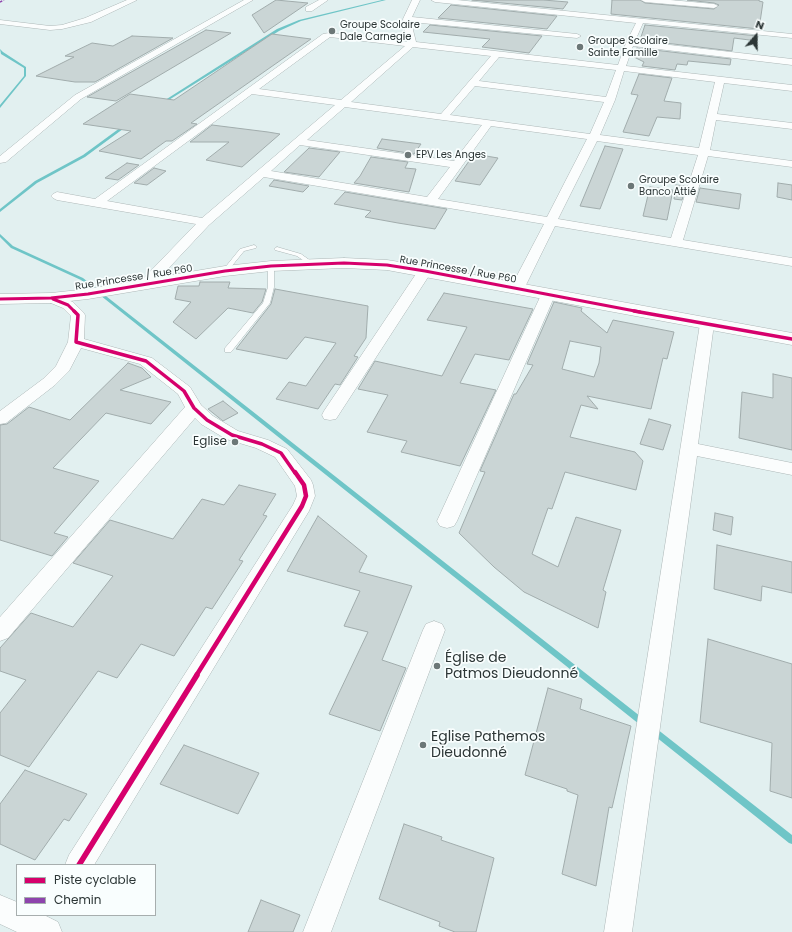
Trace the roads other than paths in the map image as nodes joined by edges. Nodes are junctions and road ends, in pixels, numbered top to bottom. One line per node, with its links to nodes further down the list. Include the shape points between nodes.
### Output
1 (133, 0): 11 (street, via 88,20 62,27)
2 (249, 0): 31 (street, via 74,100)
3 (324, 0): 7 (street)
4 (416, 0): 9 (street)
5 (435, 0): 12 (street, via 550,8)
6 (645, 0): 8 (street)
7 (310, 9)
8 (712, 13): 10 (street); 13 (street)
9 (407, 19): 12 (street); 14 (street)
10 (640, 20): 12 (street); 15 (street)
11 (0, 22)
12 (580, 29)
13 (792, 36)
14 (412, 44): 16 (street); 21 (street, via 326,36); 23 (street)
15 (630, 44): 17 (street); 18 (street)
16 (497, 54): 17 (street, via 562,58); 20 (street)
17 (621, 68): 19 (street); 22 (street)
18 (791, 76): 19 (street)
19 (720, 80): 24 (street)
20 (472, 83): 22 (street); 25 (street)
21 (251, 91): 23 (street); 37 (street)
22 (610, 100): 28 (street)
23 (341, 104): 25 (street); 29 (street)
24 (712, 116): 27 (street); 30 (street)
25 (442, 117): 26 (street)
26 (488, 124): 28 (street); 33 (street)
27 (792, 126)
28 (593, 138): 30 (street); 39 (street)
29 (300, 142): 33 (street); 34 (street)
30 (704, 152): 32 (street); 40 (street)
31 (2, 160)
32 (792, 164)
33 (457, 165): 36 (street)
34 (262, 173): 36 (street); 38 (street)
35 (57, 196): 37 (street)
36 (431, 200): 39 (street)
37 (98, 203): 38 (street)
38 (205, 222): 48 (street)
39 (552, 222): 40 (street); 49 (street)
40 (676, 243): 43 (street)
41 (254, 247): 47 (lane, via 242,250)
42 (277, 249): 44 (lane, via 299,255)
43 (792, 262)
44 (312, 264): 45 (street, Rue Princesse / Rue P60); 46 (street, Rue Princesse / Rue P60, via 387,265)
45 (271, 266): 47 (street, Rue Princesse / Rue P60); 56 (lane, via 271,288 266,303)
46 (425, 270): 49 (street, Rue Princesse / Rue P60); 58 (street)
47 (225, 271): 48 (street, Rue Princesse / Rue P60)
48 (146, 284): 51 (street, Rue Princesse / Rue P60, via 114,291)
49 (517, 289): 50 (street, Rue Princesse / Rue P60)
50 (548, 295): 53 (street, Rue Princesse / Rue P60); 62 (street)
51 (51, 298): 52 (street, Rue Princesse / Rue P60); 55 (street, via 68,305 78,315)
52 (0, 299)
53 (707, 324): 54 (street, Rue Princesse / Rue P60); 60 (street)
54 (792, 339)
55 (76, 342): 57 (street, via 146,361 184,392); 59 (street, via 63,368 49,382)
56 (228, 350)
57 (194, 408): 64 (street); 65 (street, via 228,433 270,447 281,454 304,485 306,496)
58 (330, 415)
59 (0, 418)
60 (688, 448): 61 (street); 71 (street)
61 (792, 469)
62 (447, 521)
63 (434, 630): 70 (street)
64 (0, 632)
65 (80, 864)
66 (0, 909): 67 (street)
67 (16, 915)
68 (20, 916): 69 (street)
69 (46, 925)
70 (317, 932)
71 (618, 932)

